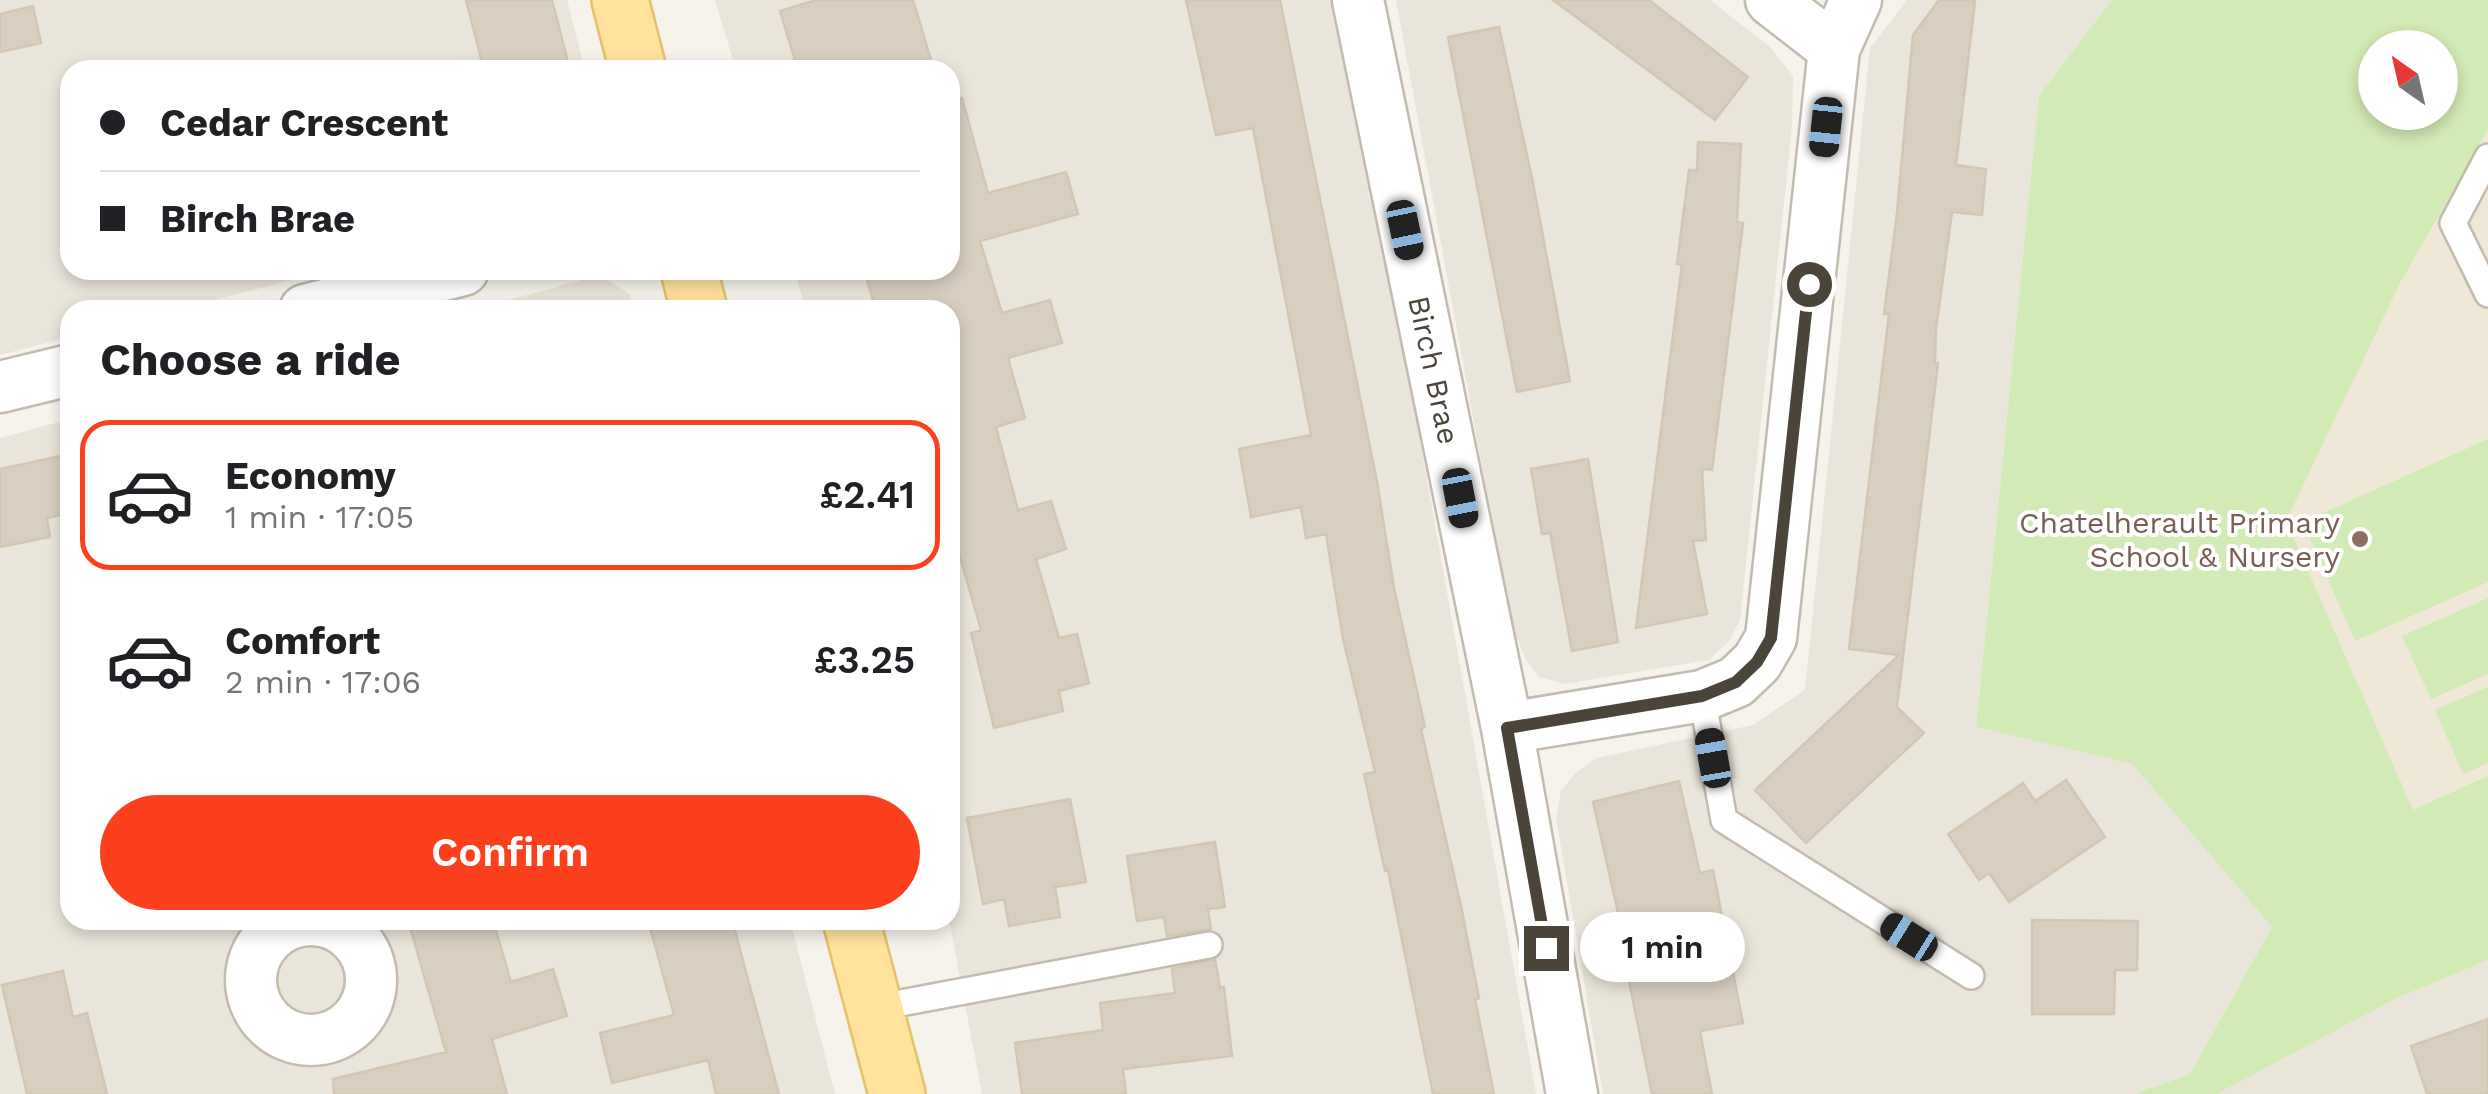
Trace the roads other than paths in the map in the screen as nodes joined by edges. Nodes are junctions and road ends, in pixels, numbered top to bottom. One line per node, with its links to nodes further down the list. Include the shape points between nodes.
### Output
1 (620, 0): 6 (main road)
2 (1358, 0): 14 (street, Birch Brae)
3 (1772, 0): 5 (street)
4 (1856, 0): 5 (street)
5 (1834, 48): 13 (street, via 1771,638 1736,682)
6 (635, 60)
7 (2488, 157): 9 (lane, via 2454,223)
8 (424, 280): 10 (street)
9 (2488, 294)
10 (344, 300)
11 (60, 372): 12 (street)
12 (0, 387)
13 (1702, 696): 14 (street); 17 (lane, via 1724,820)
14 (1507, 728): 20 (street, Birch Brae)
15 (854, 930): 18 (main road)
16 (1209, 945): 18 (lane)
17 (1971, 976)
18 (874, 1008): 19 (main road)
19 (897, 1094)
20 (1572, 1094)

